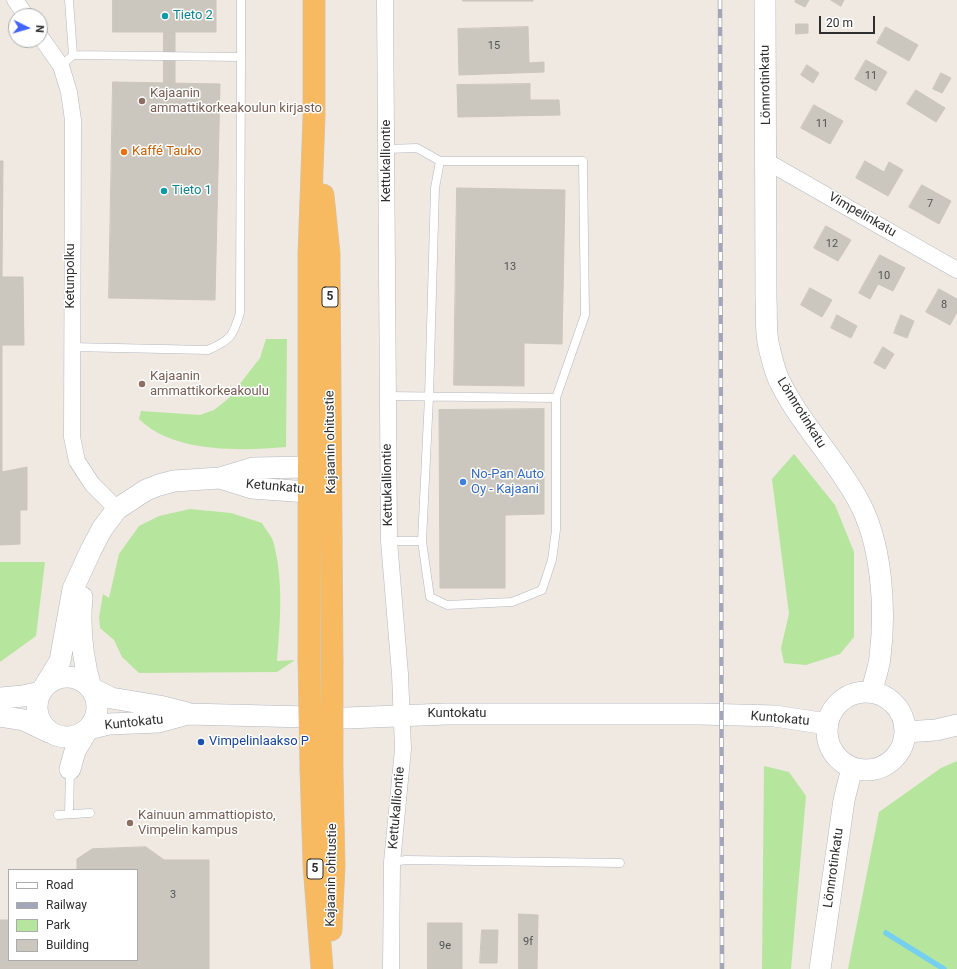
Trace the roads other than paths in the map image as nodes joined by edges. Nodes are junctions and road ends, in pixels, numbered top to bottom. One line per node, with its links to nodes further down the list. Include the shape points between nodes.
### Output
1 (69, 0): 7 (lane)
2 (241, 0): 8 (lane)
3 (314, 0): 10 (highway, Kajaanin ohitustie / 5)
4 (386, 0): 11 (street, Kettukalliontie)
5 (765, 0): 13 (street, Lönnrotinkatu)
6 (48, 47): 9 (street, Ketunpolku)
7 (73, 55): 8 (lane); 9 (lane)
8 (241, 57): 15 (lane, via 240,312 234,332 223,343 208,350)
9 (61, 66): 15 (street, Ketunpolku, via 69,92 73,120)
10 (314, 116): 19 (highway, Kajaanin ohitustie / 5, via 309,254); 21 (highway, Kajaanin ohitustie / 5, via 329,253)
11 (387, 149): 12 (lane, via 417,148); 16 (street, Kettukalliontie)
12 (440, 161): 17 (lane, via 435,188); 18 (lane, via 583,161 585,315)
13 (766, 161): 14 (street, Vimpelinkatu); 29 (street, Lönnrotinkatu, via 768,345 780,384 859,501 872,531 882,604 880,658)
14 (957, 270)
15 (71, 347): 23 (street, Ketunpolku, via 72,437 78,461 92,484)
16 (387, 396): 17 (lane); 24 (street, Kettukalliontie)
17 (430, 397): 18 (lane); 25 (lane)
18 (556, 398): 25 (lane, via 556,530 552,560 542,590 512,602 447,605 430,597)
19 (308, 467): 20 (street, Ketunkatu, via 253,468); 21 (street, Ketunkatu); 22 (highway, Kajaanin ohitustie / 5)
20 (220, 478): 22 (street, Ketunkatu, via 252,488); 23 (street, Ketunkatu, via 174,481 159,485 146,490)
21 (332, 478): 22 (street, Ketunkatu); 47 (highway, Kajaanin ohitustie / 5, bridge, via 334,866)
22 (308, 492): 46 (highway, Kajaanin ohitustie / 5, bridge, via 311,769 314,865)
23 (117, 509): 26 (street, Ketunkatu, via 102,529)
24 (389, 541): 25 (lane); 32 (street, Kettukalliontie)
25 (422, 541)
26 (82, 572): 27 (street, Ketunkatu, via 81,640 84,665); 28 (street, Ketunkatu, via 73,589 68,609 60,661)
27 (91, 688): 28 (street, via 84,681 65,677 47,684); 31 (street, via 111,698); 36 (street, via 97,704 97,713)
28 (41, 692): 30 (street); 37 (street, via 37,708 42,724)
29 (872, 692): 34 (street, via 854,694 838,703); 38 (street, via 882,695 899,710)
30 (0, 698)
31 (188, 714): 32 (street, Kuntokatu, via 347,718); 36 (street, Kuntokatu, via 159,722 109,724)
32 (402, 714): 34 (street, Kuntokatu, via 775,716); 44 (street, Kettukalliontie, via 403,748)
33 (0, 716): 37 (street, via 24,720)
34 (827, 724): 39 (street, via 827,738 831,750 840,761)
35 (957, 725): 38 (street, via 936,730)
36 (88, 729): 37 (street, via 73,736 60,736); 40 (street, via 75,751)
37 (48, 730): 40 (street, via 65,747)
38 (905, 732): 39 (street, via 897,755 887,764 876,769)
39 (852, 768): 49 (street, Lönnrotinkatu, via 844,800)
40 (70, 769): 42 (lane)
41 (90, 813): 42 (lane)
42 (69, 814): 43 (lane)
43 (58, 815)
44 (392, 862): 45 (lane, via 406,860); 48 (street, Kettukalliontie)
45 (620, 863)
46 (322, 969)
47 (328, 969)
48 (391, 969)
49 (820, 969)

